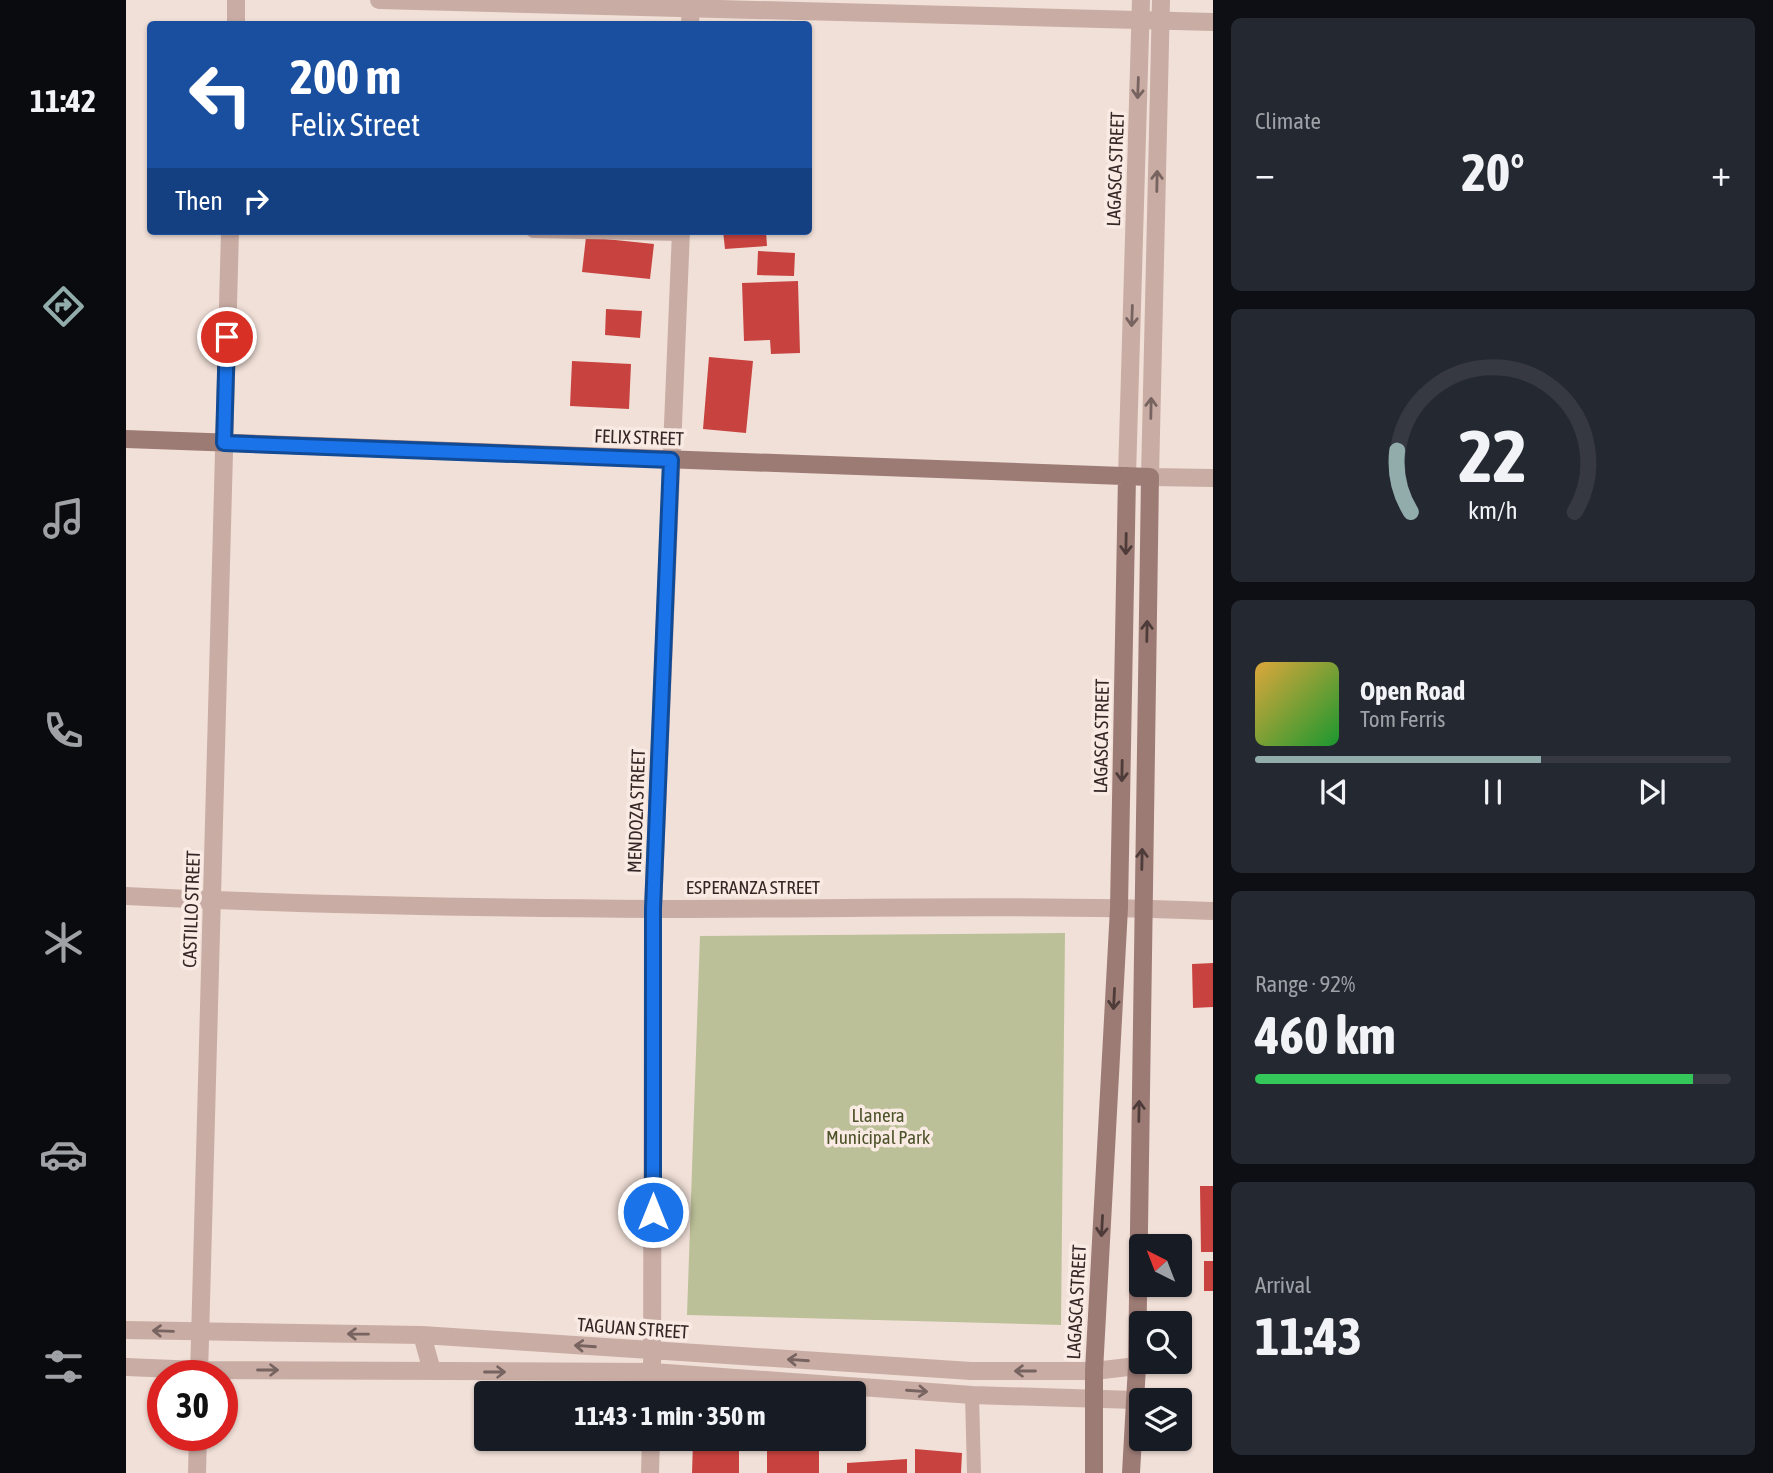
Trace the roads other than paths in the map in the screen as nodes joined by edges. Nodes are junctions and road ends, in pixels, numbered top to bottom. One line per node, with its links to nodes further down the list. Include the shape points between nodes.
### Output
1 (236, 0): 7 (street)
2 (379, 0): 5 (street)
3 (1141, 0): 6 (street, LAGASCA STREET)
4 (1161, 0): 8 (street)
5 (690, 11): 6 (street)
6 (1140, 20): 8 (street); 12 (street, LAGASCA STREET, one-way to 12)
7 (236, 21)
8 (1161, 21): 9 (street); 13 (street, one-way to 8)
9 (1213, 22)
10 (230, 235): 15 (street, CASTILLO STREET)
11 (681, 235): 16 (street, MENDOZA STREET)
12 (1134, 251): 13 (street); 17 (street, LAGASCA STREET, one-way to 17)
13 (1155, 252): 18 (street, one-way to 13)
14 (126, 439): 15 (main road, FELIX STREET)
15 (224, 443): 16 (main road, FELIX STREET); 23 (street, CASTILLO STREET)
16 (671, 460): 17 (main road, FELIX STREET); 25 (street, MENDOZA STREET)
17 (1127, 476): 18 (main road, FELIX STREET); 21 (main road, LAGASCA STREET, one-way to 21)
18 (1150, 477): 19 (street); 20 (main road, one-way to 18)
19 (1213, 478)
20 (1145, 701): 21 (main road); 26 (main road, one-way to 20)
21 (1123, 703): 24 (main road, LAGASCA STREET, one-way to 24)
22 (126, 896): 23 (street, ESPERANZA STREET)
23 (212, 900): 25 (street, ESPERANZA STREET); 32 (street, CASTILLO STREET)
24 (1119, 908): 25 (street, ESPERANZA STREET); 26 (street, ESPERANZA STREET); 28 (main road, LAGASCA STREET, one-way to 28)
25 (653, 909): 34 (street, MENDOZA STREET)
26 (1142, 909): 27 (street, ESPERANZA STREET); 29 (main road, one-way to 26)
27 (1213, 911)
28 (1107, 1136): 29 (main road); 41 (main road, LAGASCA STREET, one-way to 41)
29 (1139, 1138): 30 (main road)
30 (1137, 1311)
31 (126, 1330): 32 (street, TAGUAN STREET, one-way to 31)
32 (199, 1332): 33 (street, TAGUAN STREET, one-way to 32); 35 (street, CASTILLO STREET)
33 (422, 1335): 34 (street, TAGUAN STREET, one-way to 33); 40 (street)
34 (653, 1350): 36 (street, TAGUAN STREET, one-way to 34); 42 (street, MENDOZA STREET)
35 (199, 1360)
36 (875, 1365): 41 (street, TAGUAN STREET, one-way to 36); 45 (street)
37 (126, 1367): 39 (street)
38 (1129, 1367): 41 (street, TAGUAN STREET)
39 (147, 1369)
40 (432, 1371): 42 (street, one-way to 42); 43 (street, one-way to 40)
41 (1094, 1371): 47 (main road, LAGASCA STREET)
42 (653, 1372): 44 (street, MENDOZA STREET); 45 (street)
43 (238, 1373)
44 (653, 1381)
45 (874, 1388): 46 (street, one-way to 46)
46 (972, 1395): 47 (street); 54 (lane)
47 (1094, 1400): 48 (street); 55 (main road, LAGASCA STREET)
48 (1129, 1400)
49 (198, 1451): 52 (street)
50 (651, 1451): 53 (street)
51 (1132, 1451): 56 (main road)
52 (197, 1473)
53 (650, 1473)
54 (974, 1473)
55 (1094, 1473)
56 (1131, 1473)

